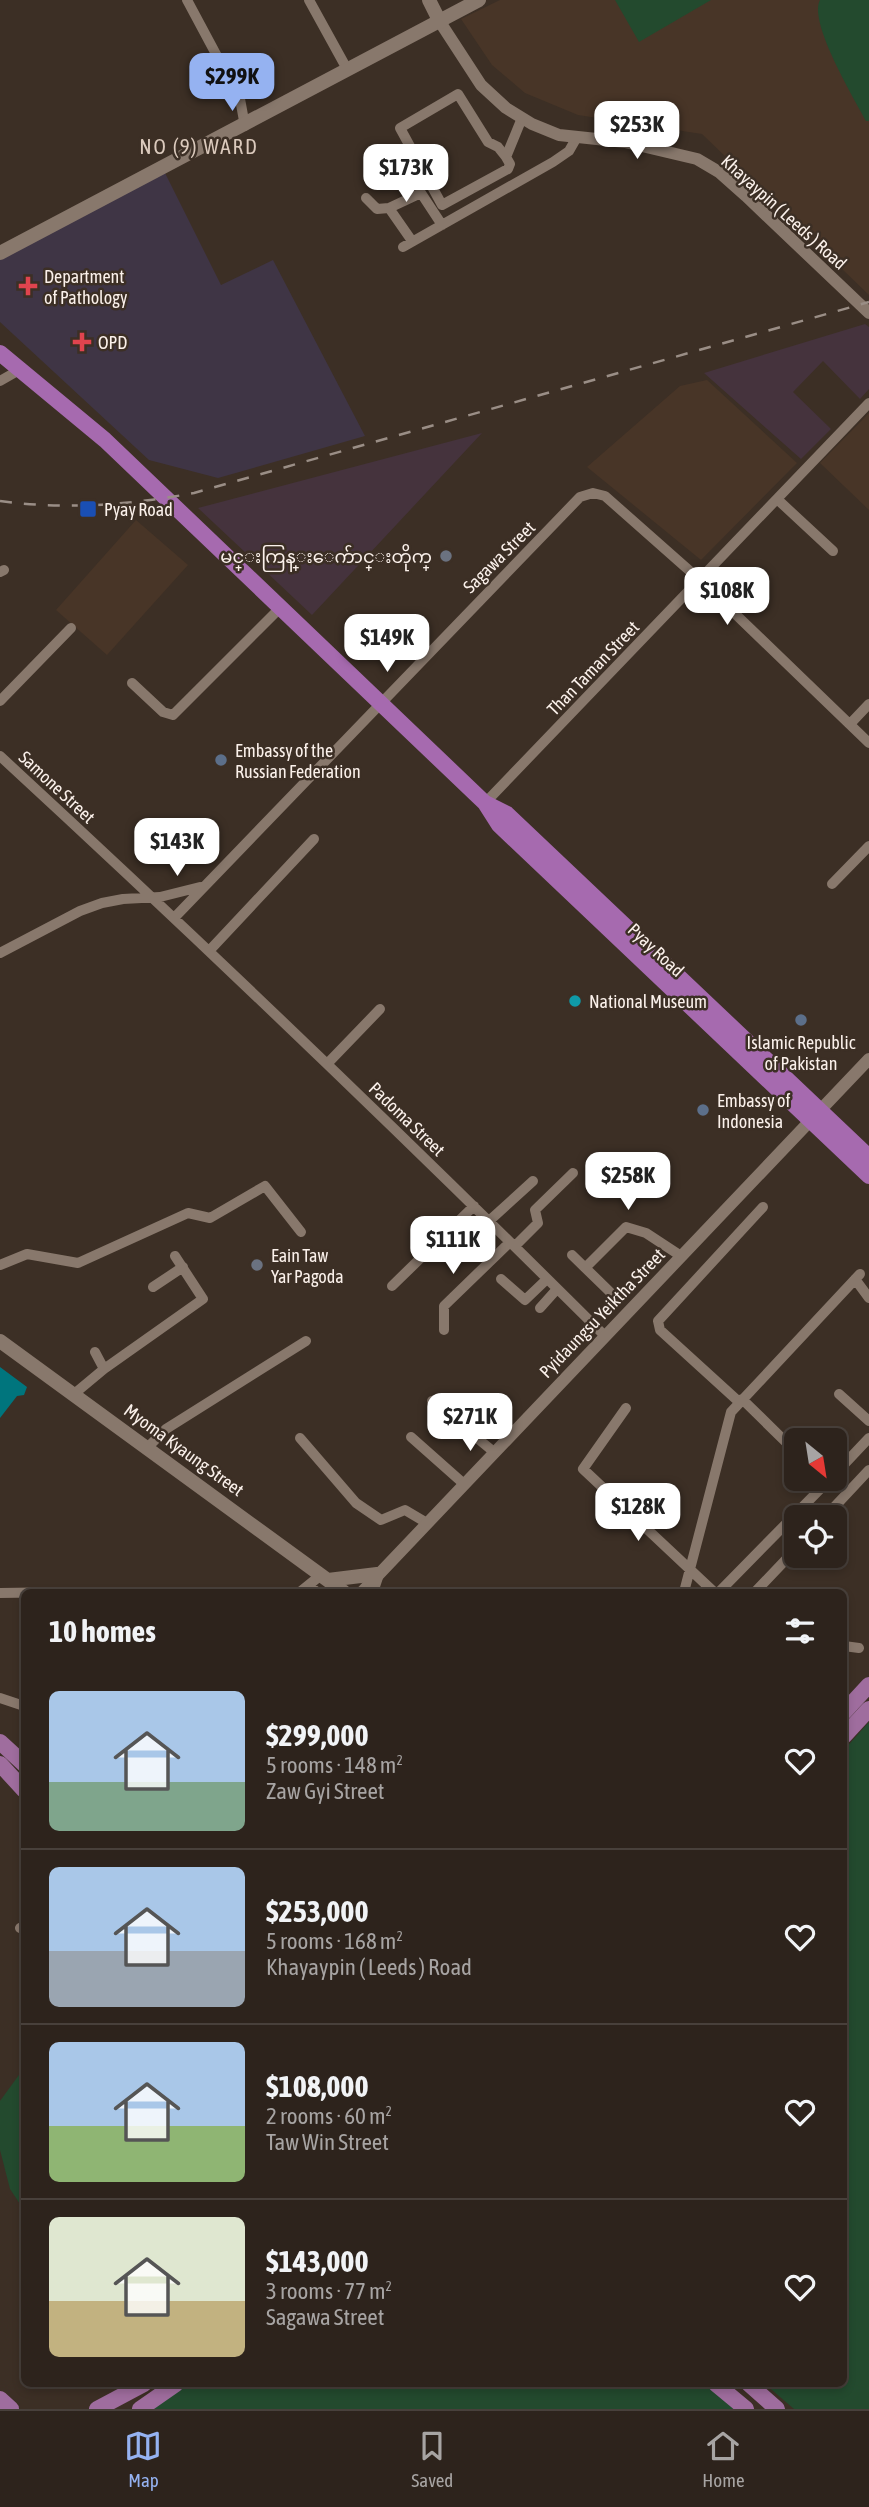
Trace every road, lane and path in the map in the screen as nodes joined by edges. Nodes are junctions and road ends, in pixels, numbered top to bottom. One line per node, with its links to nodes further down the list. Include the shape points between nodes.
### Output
1 (187, 0): 8 (street, via 240,99)
2 (309, 0): 6 (street)
3 (429, 0): 5 (main road)
4 (479, 0): 5 (main road)
5 (440, 22): 6 (main road); 7 (street, Khayaypin ( Leeds ) Road, via 481,85)
6 (347, 69): 8 (main road)
7 (523, 118): 9 (street, Khayaypin ( Leeds ) Road, via 559,135); 10 (street)
8 (245, 126): 14 (main road)
9 (577, 137): 13 (street, via 569,151 553,162); 15 (street, Khayaypin ( Leeds ) Road, via 625,142 697,159 719,172)
10 (506, 157): 10 (street, via 508,169 442,205 400,128 458,94 488,142)
11 (366, 198): 12 (street, via 377,209)
12 (389, 208): 13 (street, via 421,193); 13 (street, via 408,244)
13 (442, 225)
14 (0, 253)
15 (869, 313)
16 (0, 353): 17 (highway, Pyay Road)
17 (21, 369): 18 (street); 23 (highway, Pyay Road, via 88,424)
18 (0, 381)
19 (869, 402): 20 (street, Than Taman Street)
20 (776, 499): 21 (street); 22 (street, Than Taman Street)
21 (833, 551)
22 (700, 580): 27 (street, Sagawa Street, via 605,496 580,497); 29 (street); 32 (street, Than Taman Street)
23 (279, 609): 25 (street, via 173,715 163,712); 27 (highway, Pyay Road)
24 (71, 628): 26 (street)
25 (132, 683)
26 (0, 701)
27 (380, 703): 32 (highway, Pyay Road); 36 (street, Sagawa Street)
28 (869, 704): 29 (street)
29 (849, 724): 30 (street)
30 (869, 743)
31 (0, 756): 37 (street, Samone Street)
32 (485, 803): 45 (highway, Pyay Road, via 507,814)
33 (314, 839): 40 (street)
34 (869, 846): 35 (street)
35 (832, 884)
36 (201, 887): 37 (street); 38 (street, Sagawa Street)
37 (154, 898): 38 (street, Samone Street); 41 (street, via 123,899 80,911)
38 (175, 917): 39 (street, Samone Street)
39 (185, 928): 40 (street, Padoma Street)
40 (209, 951): 44 (street, Padoma Street)
41 (0, 953)
42 (380, 1009): 44 (street)
43 (869, 1059): 45 (street, Pyidaungsu Yeiktha Street)
44 (327, 1064): 50 (street, Padoma Street)
45 (815, 1116): 46 (highway, Pyay Road); 48 (highway, Pyay Road); 57 (street, Pyidaungsu Yeiktha Street)
46 (869, 1157)
47 (573, 1173): 54 (street, via 535,1210 538,1223)
48 (869, 1176)
49 (533, 1181): 52 (street)
50 (474, 1206): 52 (street, Padoma Street); 63 (street)
51 (763, 1207): 77 (street, via 658,1321 660,1330)
52 (489, 1221): 54 (street, Padoma Street)
53 (301, 1232): 58 (street, via 265,1186 210,1218 188,1213 78,1263 27,1254)
54 (512, 1244): 62 (street, Padoma Street); 69 (street, via 446,1304)
55 (572, 1255): 60 (street)
56 (175, 1256): 59 (street)
57 (681, 1256): 60 (street, via 646,1233 626,1227); 70 (street, Pyidaungsu Yeiktha Street)
58 (0, 1265)
59 (183, 1267): 64 (street); 74 (street, via 203,1299)
60 (586, 1267): 66 (street)
61 (501, 1279): 62 (street, via 525,1300)
62 (547, 1279): 65 (street, Padoma Street)
63 (392, 1286)
64 (153, 1287)
65 (557, 1289): 68 (street); 70 (street, Padoma Street)
66 (610, 1292)
67 (869, 1298): 77 (street, via 857,1277)
68 (540, 1308)
69 (444, 1330)
70 (605, 1336): 86 (street, Pyidaungsu Yeiktha Street)
71 (0, 1341): 75 (main road, Myoma Kyaung Street)
72 (306, 1341): 85 (street, via 166,1429)
73 (95, 1352): 74 (street)
74 (104, 1369): 75 (street)
75 (74, 1394): 85 (main road, Myoma Kyaung Street)
76 (839, 1394): 80 (street)
77 (740, 1400): 84 (street); 94 (street, via 731,1412)
78 (432, 1401): 86 (street)
79 (626, 1408): 94 (street, via 583,1469)
80 (869, 1421)
81 (411, 1437): 89 (street)
82 (300, 1438): 92 (street, via 356,1503 381,1520 405,1510)
83 (869, 1438): 87 (street)
84 (784, 1441)
85 (148, 1447): 96 (main road, Myoma Kyaung Street)
86 (494, 1452): 89 (street, Pyidaungsu Yeiktha Street)
87 (847, 1460)
88 (869, 1469): 91 (street)
89 (464, 1484): 92 (street, Pyidaungsu Yeiktha Street)
90 (816, 1491): 103 (street)
91 (836, 1505)
92 (427, 1523): 95 (street, Pyidaungsu Yeiktha Street)
93 (784, 1562): 104 (street)
94 (690, 1571): 101 (street); 102 (street)
95 (377, 1574): 96 (main road); 99 (street, Pyidaungsu Yeiktha Street); 100 (main road)
96 (325, 1578): 97 (street); 98 (main road, Myoma Kyaung Street)
97 (313, 1589)
98 (340, 1589)
99 (364, 1589)
100 (372, 1589)
101 (685, 1589)
102 (712, 1589)
103 (719, 1589)
104 (758, 1589)
105 (21, 1592): 106 (street)
106 (0, 1593)
107 (847, 1646): 108 (street)
108 (859, 1648)
109 (869, 1685): 112 (main road)
110 (0, 1698): 111 (street)
111 (21, 1705)
112 (847, 1709)
113 (869, 1709): 114 (main road)
114 (847, 1733)
115 (0, 1742): 116 (main road)
116 (21, 1757)
117 (21, 1759): 118 (main road)
118 (4, 1768): 119 (main road)
119 (21, 1787)
120 (138, 2387): 127 (main road)
121 (148, 2387): 128 (main road)
122 (172, 2387): 129 (main road)
123 (720, 2387): 130 (main road)
124 (752, 2387): 131 (main road)
125 (0, 2399): 126 (main road)
126 (11, 2409)
127 (97, 2409)
128 (112, 2409)
129 (140, 2409)
130 (746, 2409)
131 (777, 2409)

